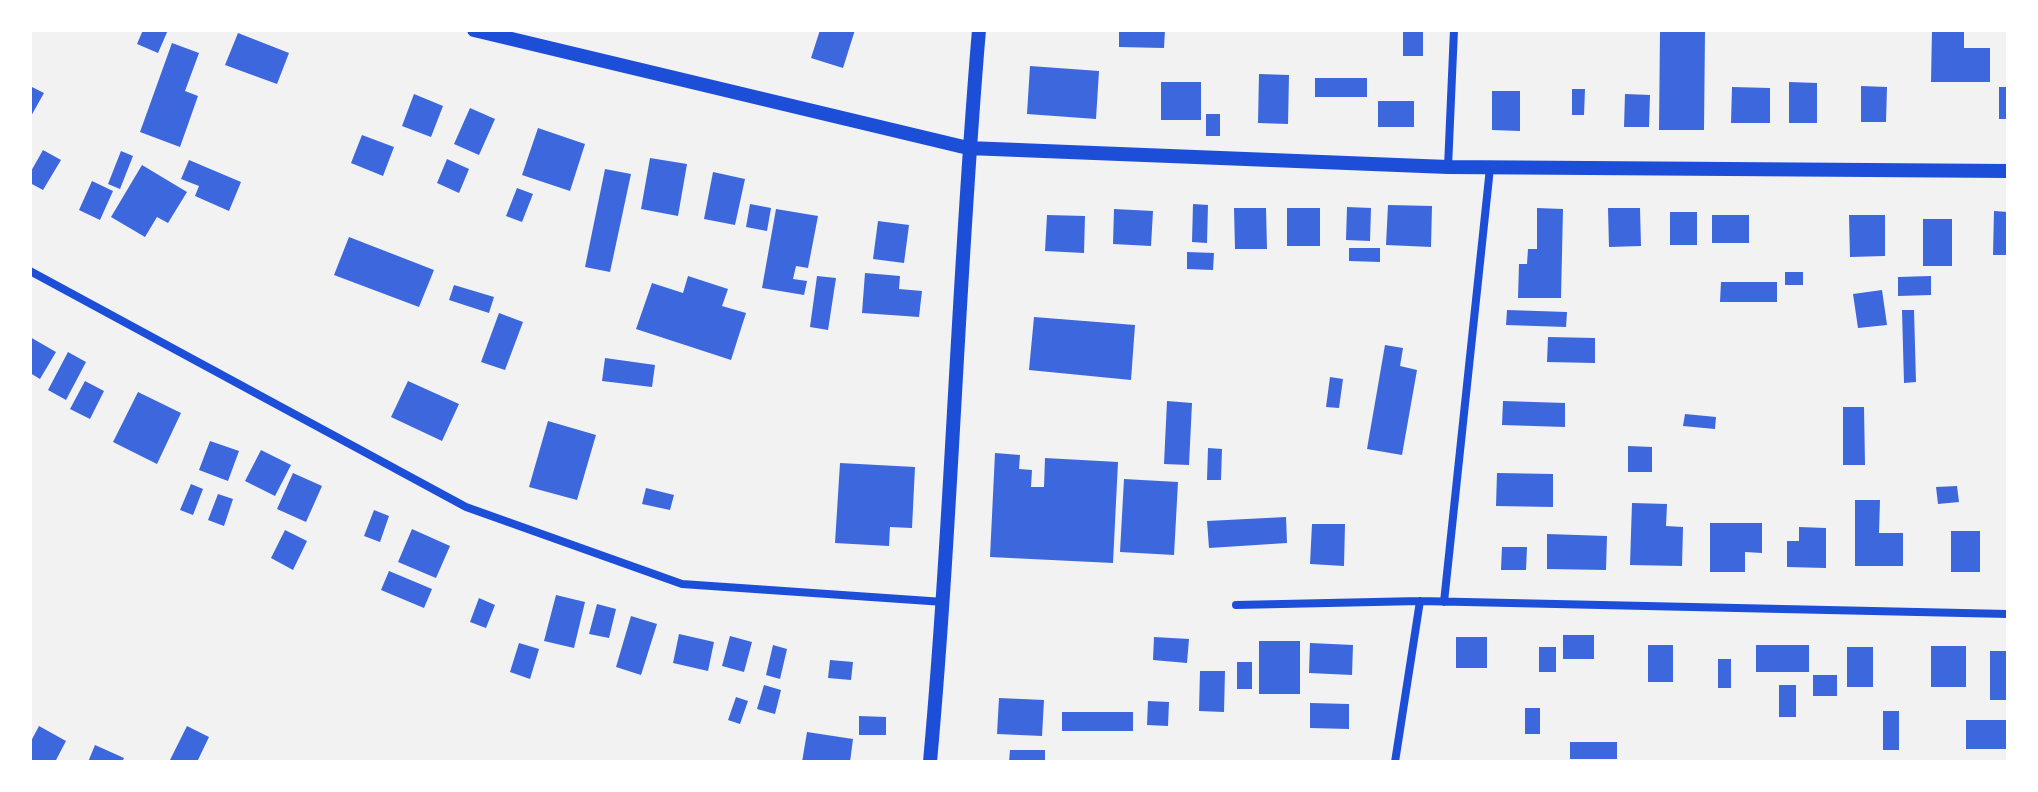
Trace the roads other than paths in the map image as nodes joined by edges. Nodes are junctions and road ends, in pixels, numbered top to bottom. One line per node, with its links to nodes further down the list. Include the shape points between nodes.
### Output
1 (474, 30): 4 (street)
2 (979, 30): 4 (street)
3 (1454, 30): 5 (street)
4 (968, 148): 5 (street); 10 (street)
5 (1448, 167): 6 (street)
6 (1490, 168): 7 (street); 11 (street)
7 (2008, 171)
8 (30, 271): 10 (street, via 466,507 682,584)
9 (1420, 601): 11 (street); 12 (street); 15 (street)
10 (945, 602): 14 (street)
11 (1444, 602): 13 (street)
12 (1236, 605)
13 (2008, 614)
14 (930, 762)
15 (1395, 762)

